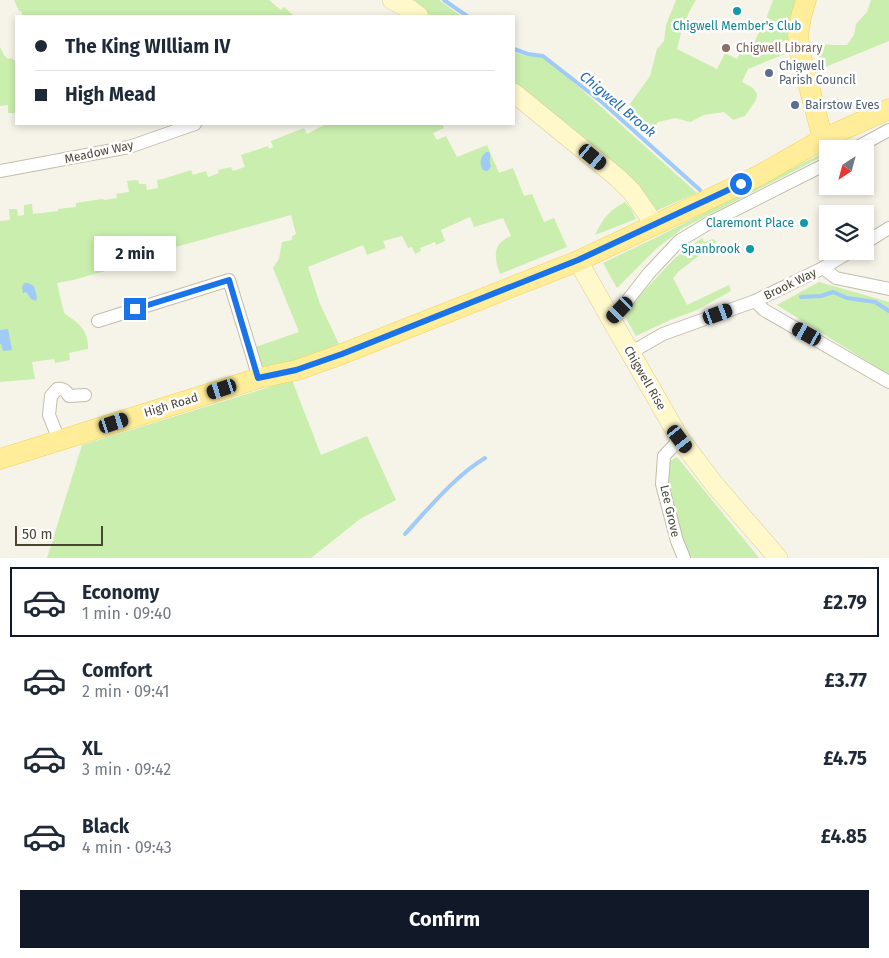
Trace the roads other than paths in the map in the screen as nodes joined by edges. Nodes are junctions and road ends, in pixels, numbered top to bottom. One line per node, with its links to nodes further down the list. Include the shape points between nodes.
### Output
1 (392, 0): 3 (main road)
2 (806, 0): 9 (main road, via 798,35 800,53)
3 (410, 14)
4 (515, 94): 13 (main road, via 618,178)
5 (889, 110): 7 (main road, High Road)
6 (192, 125): 12 (street, Meadow Way, via 129,147)
7 (870, 129): 8 (street); 9 (main road, High Road); 10 (street)
8 (889, 130)
9 (823, 139): 13 (main road, High Road, via 758,176)
10 (861, 140)
11 (819, 168): 21 (street, via 679,241)
12 (0, 171)
13 (655, 225): 16 (main road, High Road)
14 (889, 228): 15 (street)
15 (874, 237)
16 (578, 260): 21 (main road, Chigwell Rise); 24 (main road, High Road, via 342,354 296,370)
17 (836, 260): 18 (street, Brook Way)
18 (823, 268): 19 (street, via 836,278); 20 (street, Brook Way)
19 (889, 289)
20 (755, 301): 23 (street, Brook Way, via 663,334); 25 (street, Brook Way, via 764,310)
21 (611, 319): 23 (main road, Chigwell Rise)
22 (98, 321): 24 (street, via 229,280)
23 (630, 353): 27 (main road, Chigwell Rise)
24 (258, 378): 28 (main road, High Road)
25 (889, 382)
26 (85, 396): 28 (street, via 69,396 62,388 51,396 49,415)
27 (680, 439): 30 (street, Lee Grove, via 664,456 662,484); 31 (main road, Chigwell Rise)
28 (59, 440): 29 (main road, High Road)
29 (0, 459)
30 (684, 558)
31 (778, 558)

